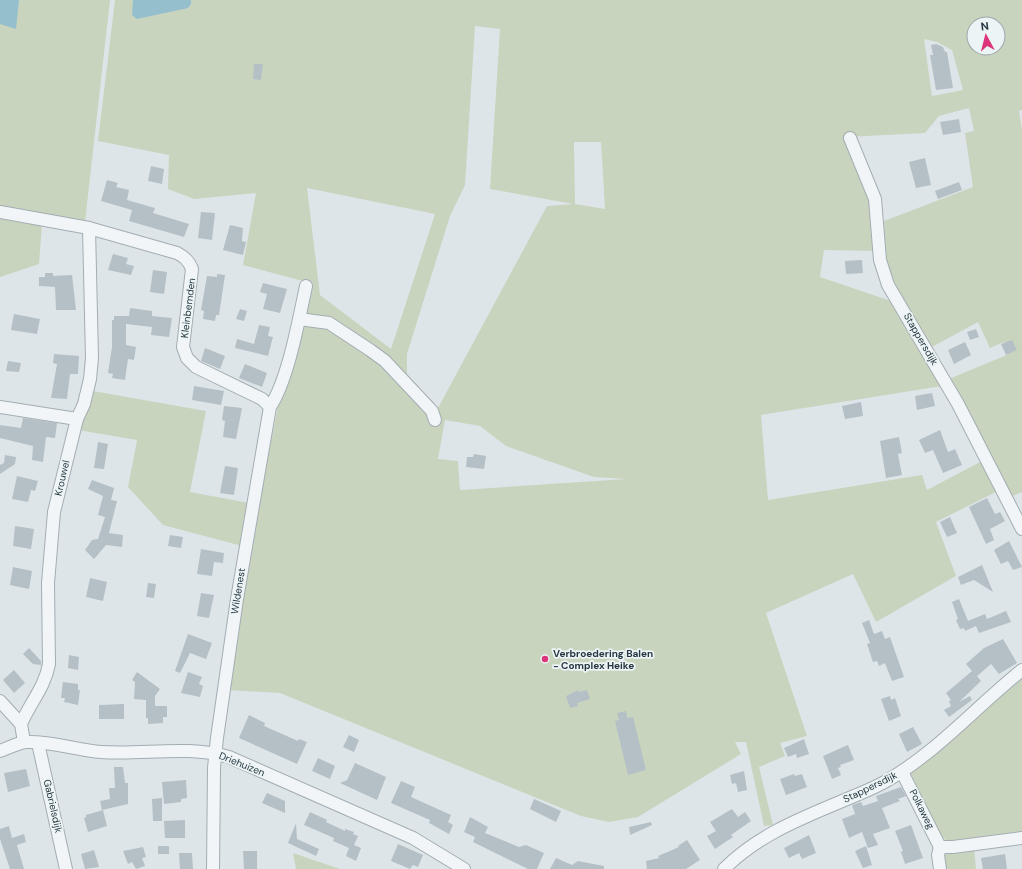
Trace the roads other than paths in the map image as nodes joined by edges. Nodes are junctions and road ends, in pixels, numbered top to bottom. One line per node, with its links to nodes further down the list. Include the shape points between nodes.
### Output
1 (850, 138): 10 (street, Stappersdijk, via 875,198 880,260 888,285 958,404)
2 (0, 212): 3 (street, Kleinbemden)
3 (89, 228): 7 (street, Kleinbemden, via 184,257 190,263 192,275 184,353 196,368 262,399); 8 (street, Krouwel, via 92,363 84,404)
4 (306, 286): 5 (street, Wildenest)
5 (299, 319): 7 (street, Wildenest, via 286,370 276,399); 9 (street, via 329,323 385,361 432,411)
6 (0, 407): 8 (street)
7 (270, 407): 17 (street, Wildenest, via 236,599)
8 (77, 419): 13 (street, Krouwel, via 54,512 48,583 49,664 45,682)
9 (435, 420)
10 (1022, 529)
11 (1022, 670): 18 (street, Stappersdijk, via 930,751)
12 (0, 701): 13 (street)
13 (21, 724): 14 (street)
14 (24, 742): 15 (street, Driehuizen); 16 (street, Driehuizen)
15 (38, 743): 17 (street, Driehuizen, via 103,752); 21 (street, Gabrielsdijk)
16 (0, 750)
17 (215, 753): 22 (street, Wildenest); 23 (street, Driehuizen, via 229,756 413,838)
18 (902, 772): 20 (street, Polkaweg); 24 (street, Stappersdijk, via 763,837)
19 (1022, 838): 20 (street)
20 (940, 847): 25 (street, Polkaweg)
21 (66, 869)
22 (213, 869)
23 (464, 869)
24 (724, 869)
25 (940, 869)

